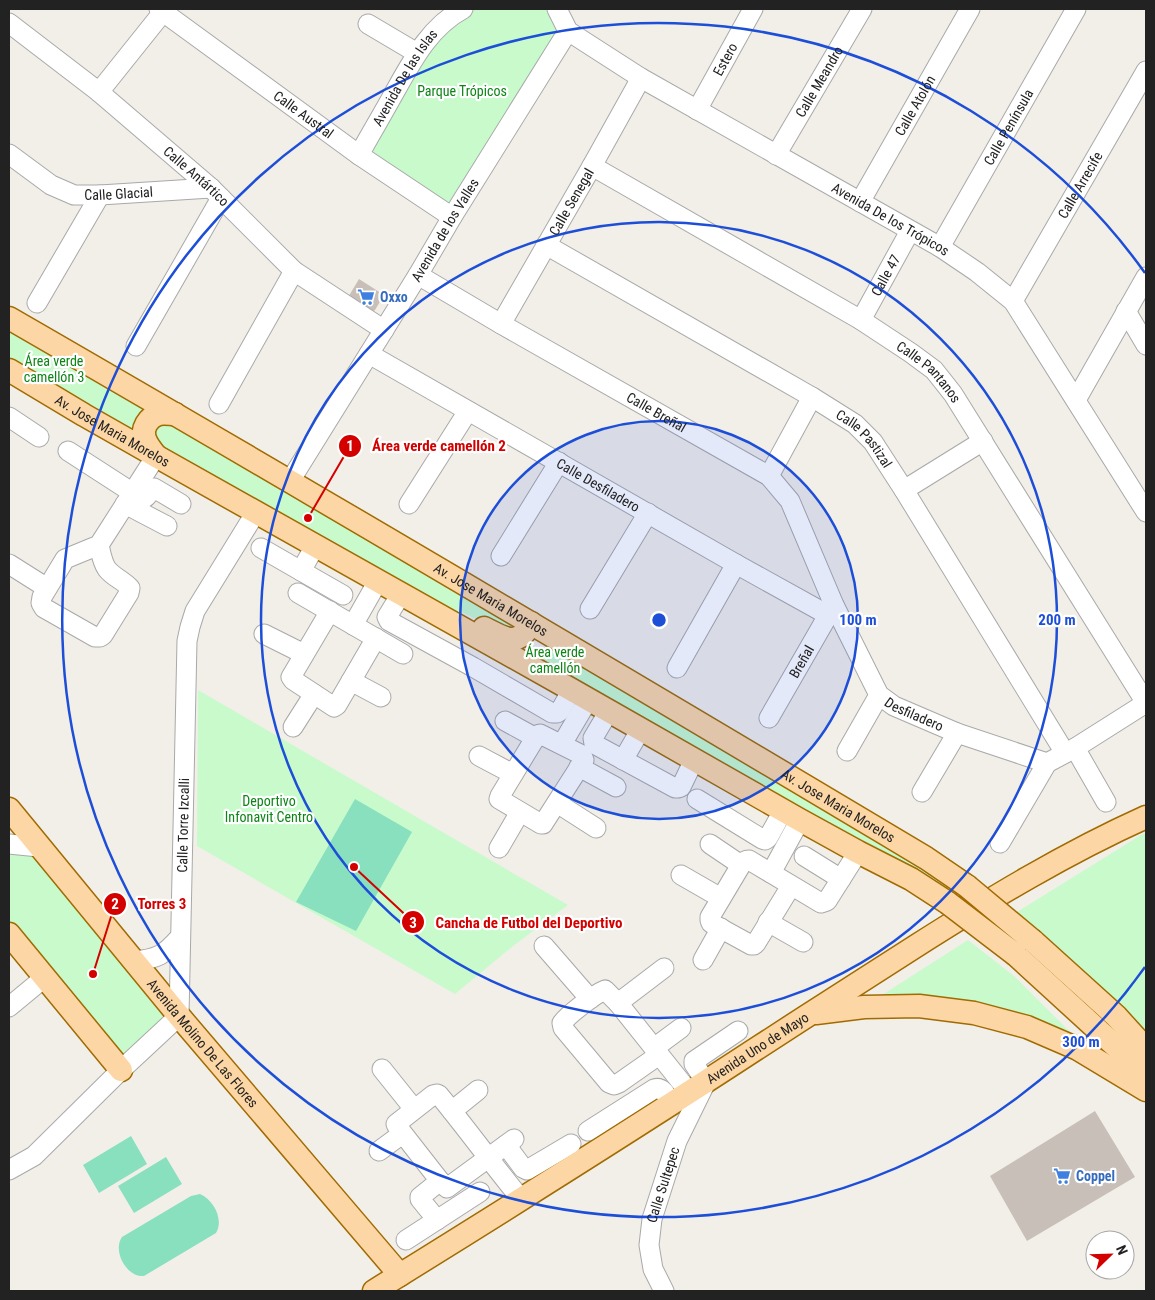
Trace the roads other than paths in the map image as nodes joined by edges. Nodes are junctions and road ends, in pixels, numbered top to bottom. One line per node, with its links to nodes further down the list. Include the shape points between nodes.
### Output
1 (463, 9): 11 (street, Avenida De las Islas, via 434,32)
2 (557, 9): 10 (street, Avenida De los Trópicos)
3 (753, 9): 15 (street, Estero)
4 (862, 9): 18 (street, Calle Meandro)
5 (970, 9): 22 (street, Calle Atolón)
6 (1076, 9): 26 (street, Calle Península)
7 (161, 11): 14 (street); 17 (street, Calle Austral)
8 (9, 23): 14 (street, Calle Antártico)
9 (368, 24): 11 (street)
10 (568, 30): 13 (street, Avenida De los Trópicos); 23 (street, Avenida de los Valles)
11 (417, 53): 17 (street, Avenida De las Islas)
12 (1146, 71): 30 (street, Calle Arrecife)
13 (641, 78): 15 (street, Avenida De los Trópicos); 19 (street, Calle Senegal)
14 (99, 92): 20 (street, Calle Antártico)
15 (698, 110): 18 (street, Avenida De los Trópicos)
16 (9, 154): 21 (street, Calle Glacial, via 51,185 74,195)
17 (359, 155): 23 (street, Calle Austral)
18 (776, 155): 22 (street, Avenida De los Trópicos)
19 (592, 166): 25 (street, Calle Senegal); 34 (street, Calle Pantanos)
20 (216, 193): 21 (street, Calle Glacial); 27 (street, Calle Antártico); 38 (street)
21 (100, 195): 31 (street)
22 (860, 202): 24 (street, Avenida De los Trópicos)
23 (452, 217): 28 (street, Avenida de los Valles)
24 (910, 231): 26 (street, Avenida De los Trópicos); 34 (street, Calle 47)
25 (546, 244): 35 (street, Calle Senegal); 41 (street, Calle Pastizal)
26 (940, 247): 30 (street, Avenida De los Trópicos)
27 (294, 271): 36 (street, Calle Antártico); 43 (street)
28 (418, 275): 35 (street, Calle Breñal); 36 (street, Avenida de los Valles)
29 (1146, 277): 32 (street)
30 (1014, 301): 42 (street, Avenida De los Trópicos)
31 (37, 303)
32 (1126, 311): 37 (street); 42 (street)
33 (9, 318): 45 (main road, Av. Jose Maria Morelos)
34 (861, 320): 48 (street, Calle Pantanos, via 934,370)
35 (501, 324): 52 (street, Calle Breñal)
36 (384, 330): 39 (street, Avenida de los Valles)
37 (1146, 344)
38 (136, 346)
39 (369, 354): 44 (street, Calle Desfiladero); 53 (street, Avenida de los Valles)
40 (11, 377): 50 (main road, Av. Jose Maria Morelos)
41 (812, 397): 52 (street); 54 (street, Calle Pastizal, via 856,424 873,442)
42 (1076, 400): 59 (street, Avenida De los Trópicos)
43 (219, 404)
44 (468, 411): 51 (street, Calle Desfiladero); 57 (street)
45 (175, 414): 50 (main road, via 159,414 146,424 143,431 145,440); 53 (main road, Av. Jose Maria Morelos)
46 (9, 417): 47 (street)
47 (39, 437)
48 (983, 441): 54 (street); 94 (street, Calle Pantanos)
49 (68, 451): 55 (street)
50 (156, 456): 55 (street); 58 (main road, Av. Jose Maria Morelos)
51 (558, 462): 60 (street, Calle Desfiladero); 65 (street)
52 (769, 476): 76 (street, Calle Breñal, via 790,501)
53 (290, 481): 78 (main road, Av. Jose Maria Morelos)
54 (904, 490): 104 (street, Calle Pastizal)
55 (129, 498): 56 (street, via 146,497 154,488); 61 (street); 62 (street)
56 (182, 504)
57 (410, 504)
58 (256, 512): 63 (main road, Av. Jose Maria Morelos); 137 (street, Calle Torre Izcalli, via 195,611 187,641)
59 (1146, 512)
60 (648, 513): 67 (street, Calle Desfiladero); 75 (street)
61 (167, 526)
62 (99, 545): 70 (street, via 65,558); 70 (street, via 108,570 130,588 104,635 95,637 44,608 40,603)
63 (315, 546): 68 (street); 69 (main road, Av. Jose Maria Morelos)
64 (261, 548): 68 (street)
65 (501, 556)
66 (9, 564): 70 (street)
67 (736, 564): 76 (street, Calle Desfiladero); 87 (street)
68 (301, 571): 73 (street)
69 (378, 581): 72 (main road, Av. Jose Maria Morelos); 79 (street)
70 (48, 588)
71 (298, 593): 77 (street)
72 (401, 594): 74 (main road, Av. Jose Maria Morelos); 86 (street, via 387,617 388,622)
73 (343, 595)
74 (427, 609): 78 (main road, via 460,615 507,640 526,633); 82 (main road, Av. Jose Maria Morelos)
75 (590, 609)
76 (831, 610): 92 (street, Desfiladero); 96 (street, Breñal)
77 (330, 611): 79 (street); 83 (street)
78 (531, 623): 151 (main road, Av. Jose Maria Morelos, bridge, via 918,853 967,886 1116,1016)
79 (353, 625): 81 (street)
80 (264, 634): 83 (street)
81 (376, 638): 84 (street); 88 (street)
82 (488, 643): 85 (main road, Av. Jose Maria Morelos); 86 (street)
83 (304, 654): 90 (street, via 291,677)
84 (403, 654)
85 (527, 665): 89 (street); 91 (main road, Av. Jose Maria Morelos)
86 (473, 667): 89 (street)
87 (677, 668)
88 (351, 681): 90 (street, via 336,707); 93 (street)
89 (514, 691): 91 (street, via 557,713)
90 (314, 694): 98 (street)
91 (580, 695): 95 (main road, Av. Jose Maria Morelos); 102 (street)
92 (879, 695): 100 (street, Desfiladero, via 894,706); 103 (street)
93 (381, 697)
94 (1146, 703): 104 (street)
95 (609, 711): 99 (main road, Av. Jose Maria Morelos); 106 (street, via 592,741)
96 (769, 718)
97 (505, 721): 101 (street)
98 (293, 727)
99 (641, 730): 106 (street); 107 (main road, Av. Jose Maria Morelos)
100 (958, 734): 108 (street, Desfiladero); 112 (street)
101 (536, 738): 102 (street, via 540,734); 110 (street)
102 (562, 744): 109 (street, via 582,755 584,760)
103 (847, 751)
104 (1070, 751): 108 (street); 114 (street, Calle Pastizal)
105 (478, 756): 110 (street)
106 (623, 760): 107 (street, via 675,788 681,786)
107 (694, 760): 118 (main road, Av. Jose Maria Morelos)
108 (1047, 763): 121 (street)
109 (579, 767): 111 (street); 115 (street)
110 (513, 774): 117 (street, via 499,799)
111 (616, 787)
112 (922, 792)
113 (698, 799): 118 (street, via 765,840)
114 (1106, 802)
115 (558, 803): 117 (street, via 544,824); 120 (street)
116 (9, 809): 124 (main road, Avenida Molino De Las Flores)
117 (520, 812): 125 (street)
118 (792, 815): 126 (main road, Av. Jose Maria Morelos); 129 (street)
119 (1146, 817): 147 (main road, Avenida Uno de Mayo, via 1019,883)
120 (596, 828)
121 (1000, 843)
122 (9, 844): 124 (street)
123 (710, 844): 128 (street)
124 (40, 847): 141 (main road, Avenida Molino De Las Flores)
125 (499, 848)
126 (858, 852): 131 (street); 155 (main road, Av. Jose Maria Morelos, bridge, via 911,879 948,903 1016,955 1135,1064)
127 (804, 856): 131 (street)
128 (741, 865): 129 (street, via 749,860); 133 (street)
129 (771, 873): 132 (street)
130 (681, 875): 133 (street)
131 (841, 878): 132 (street, via 827,901 821,903)
132 (791, 886): 134 (street)
133 (721, 898): 135 (street, via 710,917 712,923)
134 (768, 922): 135 (street, via 754,945); 138 (street)
135 (721, 928): 140 (street)
136 (9, 934): 143 (main road)
137 (180, 937): 141 (street, via 159,956); 148 (street, Calle Torre Izcalli)
138 (803, 942)
139 (544, 946): 144 (street)
140 (703, 960)
141 (133, 961): 148 (main road, Avenida Molino De Las Flores)
142 (664, 968): 145 (street)
143 (44, 978): 146 (street); 154 (main road)
144 (590, 1000): 145 (street, via 605,990); 152 (street, via 562,1023 563,1028 609,1083 618,1083)
145 (618, 1003): 152 (street)
146 (9, 1007)
147 (810, 1014): 157 (main road, via 864,1007 919,1006 974,1012 1027,1027 1078,1049); 158 (main road, Avenida Uno de Mayo)
148 (179, 1016): 154 (street); 172 (main road, Avenida Molino De Las Flores)
149 (681, 1028): 152 (street)
150 (738, 1030): 158 (street, via 694,1061)
151 (1146, 1049)
152 (657, 1052): 158 (street)
153 (382, 1069): 159 (street)
154 (121, 1070): 166 (street, via 34,1156)
155 (1146, 1078)
156 (478, 1090): 160 (street)
157 (1146, 1090)
158 (689, 1092): 161 (street, via 654,1089); 169 (main road, Avenida Uno de Mayo); 174 (street, Calle Sultepec, via 652,1220 650,1245 653,1269)
159 (414, 1109): 160 (street, via 436,1094); 162 (street, via 396,1124)
160 (452, 1111): 165 (street)
161 (588, 1131)
162 (402, 1134): 164 (street); 167 (street)
163 (571, 1144): 165 (street, via 527,1170 510,1142)
164 (379, 1151)
165 (488, 1159): 167 (street, via 450,1188); 169 (street)
166 (9, 1170)
167 (440, 1181): 170 (street, via 420,1197)
168 (480, 1192): 170 (street)
169 (520, 1199): 172 (main road, Avenida Uno de Mayo)
170 (437, 1220): 171 (street)
171 (406, 1240)
172 (400, 1275): 173 (main road, Avenida Uno de Mayo)
173 (374, 1291)
174 (664, 1291)

